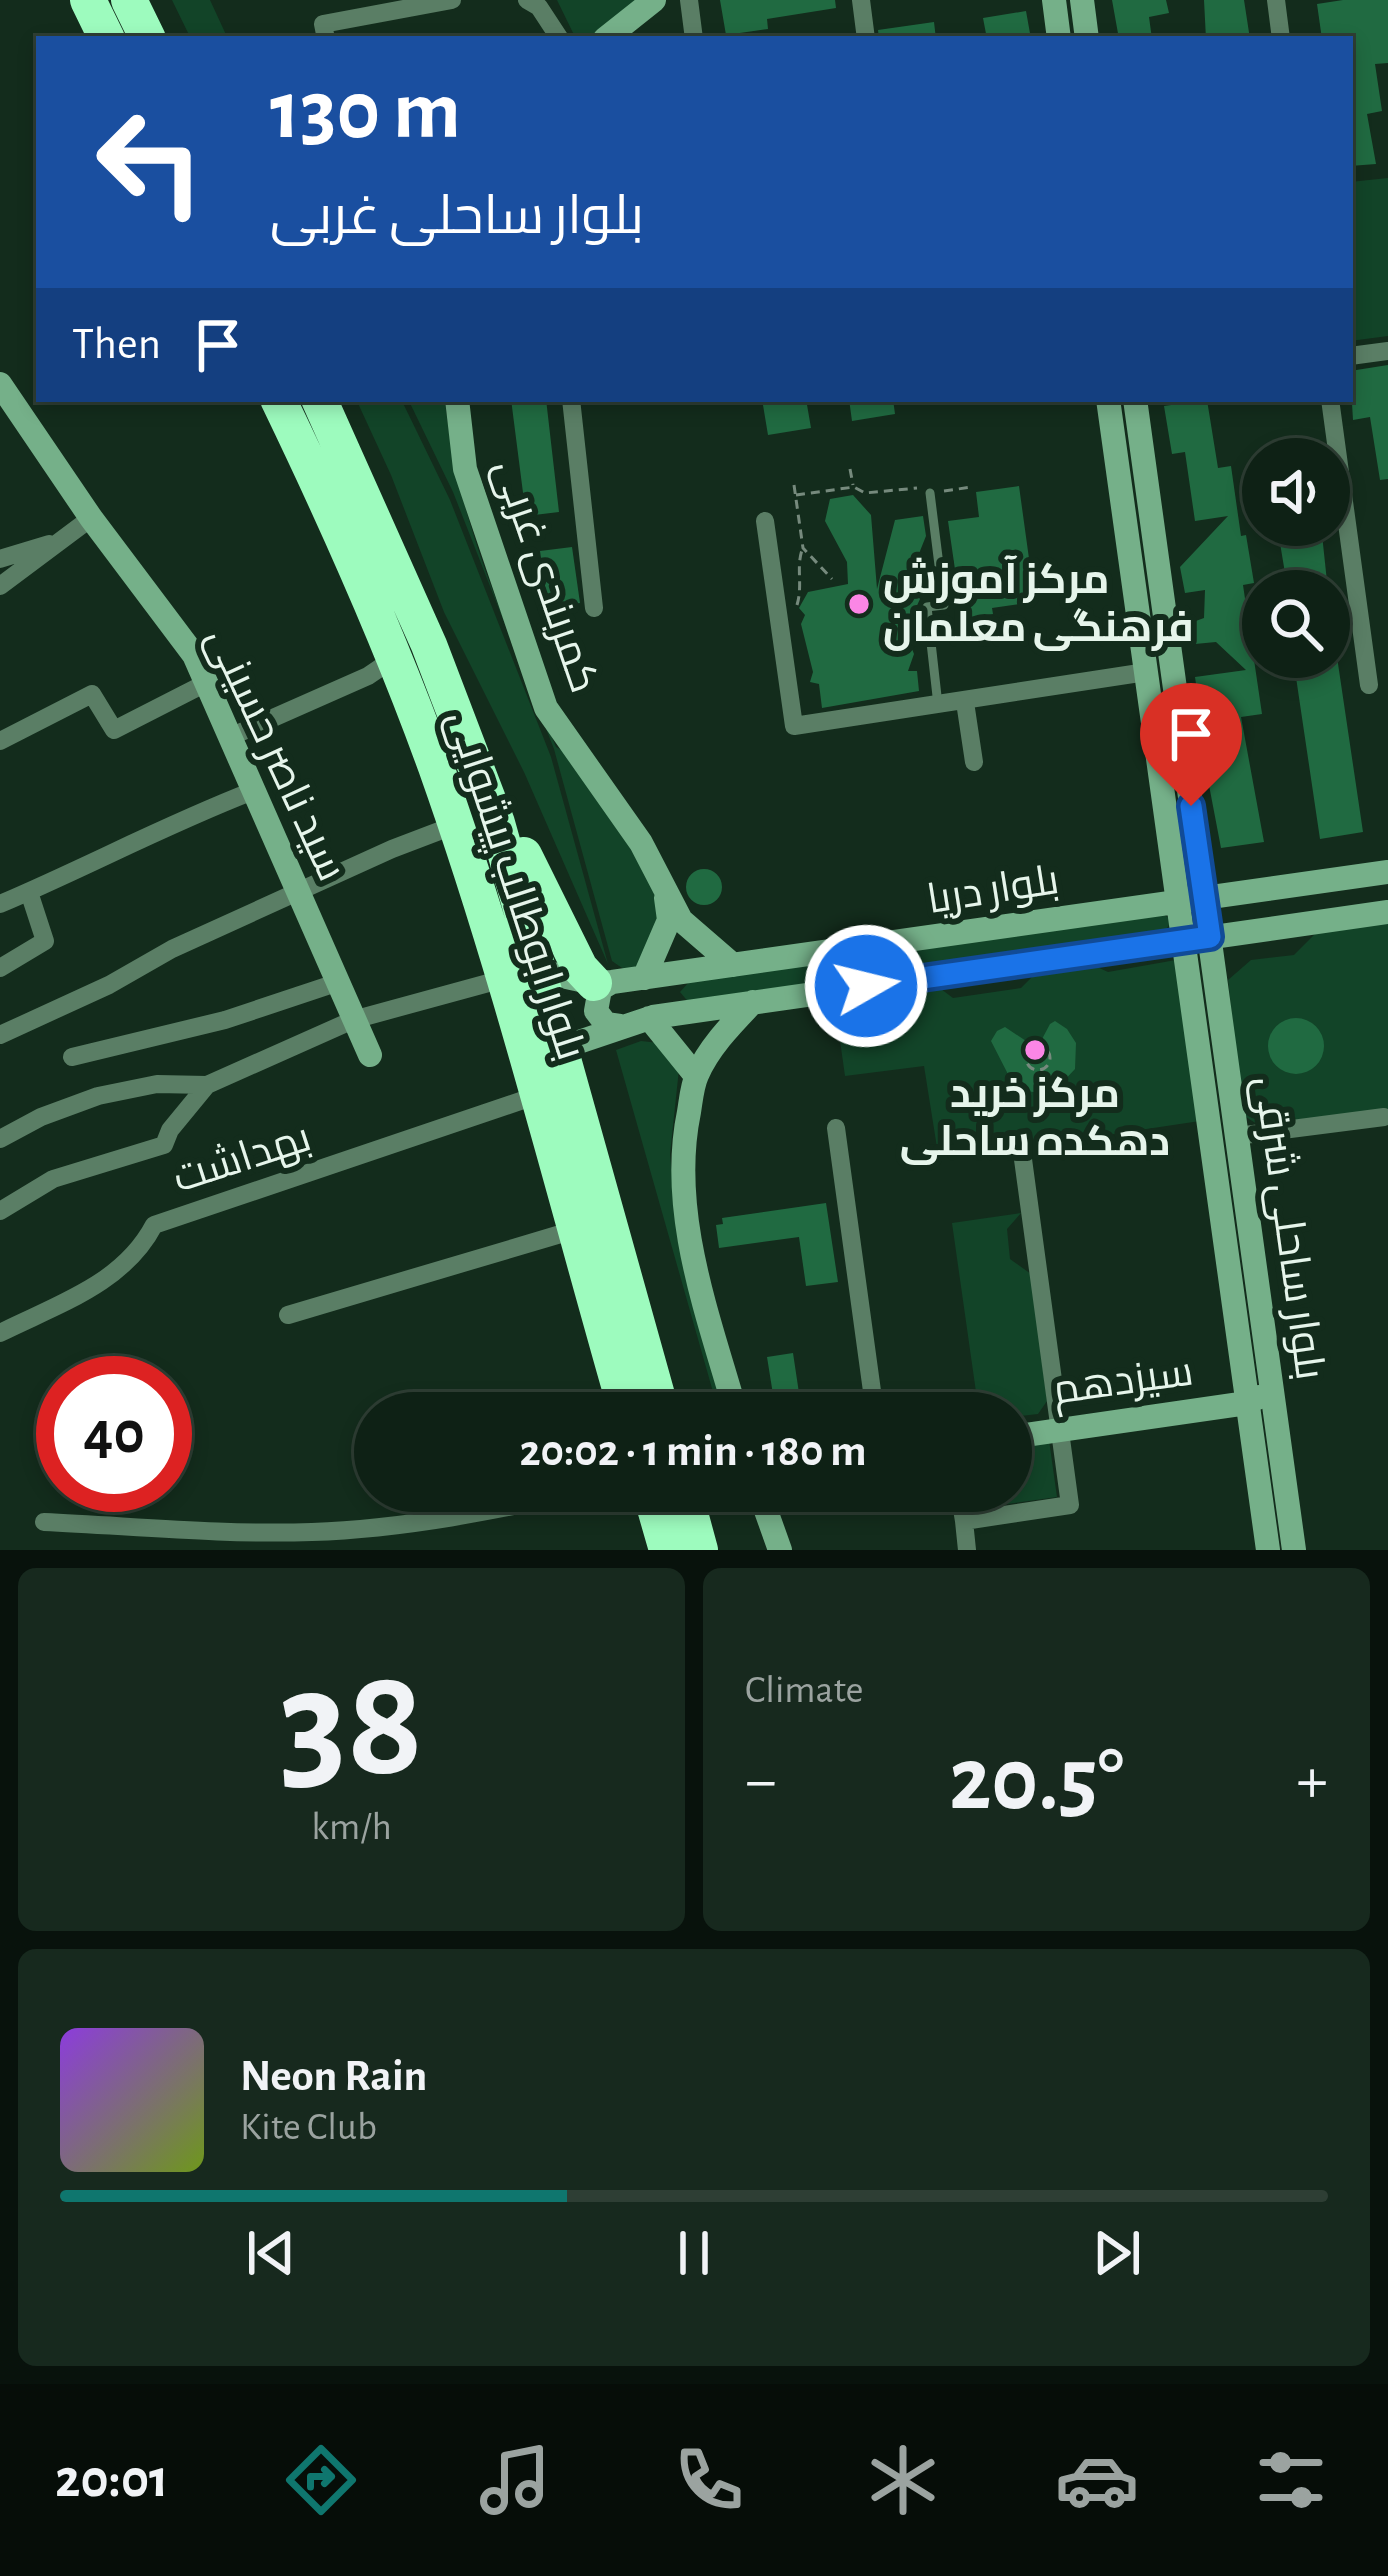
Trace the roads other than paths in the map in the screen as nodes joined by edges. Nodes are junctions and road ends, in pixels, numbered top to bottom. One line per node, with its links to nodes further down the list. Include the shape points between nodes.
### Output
1 (88, 0): 11 (highway)
2 (129, 0): 12 (highway)
3 (452, 0): 13 (street, via 323,24)
4 (527, 0): 14 (street)
5 (654, 0): 15 (street)
6 (689, 0): 16 (street)
7 (860, 0): 17 (street)
8 (1054, 0): 18 (street)
9 (1082, 0): 19 (street)
10 (1276, 0): 20 (street)
11 (105, 36)
12 (147, 36)
13 (325, 36)
14 (558, 36)
15 (609, 36)
16 (694, 36)
17 (866, 36)
18 (1060, 36)
19 (1087, 36)
20 (1281, 36)
21 (1388, 351): 22 (street)
22 (1353, 356)
23 (4, 399): 32 (street, سید ناصر حسینی)
24 (279, 402): 38 (highway, بلوار ابوطالب پیشوایی)
25 (320, 402): 46 (highway, بلوار ابوطالب پیشوایی)
26 (457, 402): 52 (street, کمربندی غربی, via 465,469 546,708)
27 (571, 402): 37 (street)
28 (1109, 402): 39 (street)
29 (1135, 402): 39 (street)
30 (1330, 402): 41 (street)
31 (930, 493): 43 (lane, via 944,604 927,607)
32 (92, 518): 34 (street); 40 (street, سید ناصر حسینی, via 162,608)
33 (765, 521): 43 (street, via 794,726)
34 (70, 537): 35 (street); 36 (street)
35 (0, 559)
36 (0, 586)
37 (594, 608)
38 (393, 659): 44 (street); 49 (highway, بلوار ابوطالب پیشوایی)
39 (1159, 670): 42 (street); 57 (street, بلوار ساحلی شرقی); 58 (street, بلوار ساحلی شرقی)
40 (206, 683): 44 (street, سید ناصر حسینی); 45 (street, via 114,730 92,694)
41 (1369, 685)
42 (965, 702): 43 (street); 47 (street)
43 (938, 705)
44 (230, 736): 48 (street, سید ناصر حسینی)
45 (0, 741)
46 (468, 742): 63 (highway, بلوار ابوطالب پیشوایی); 68 (highway, via 580,968)
47 (974, 762)
48 (253, 790): 53 (street); 54 (street, سید ناصر حسینی)
49 (455, 825): 54 (street); 65 (highway, بلوار ابوطالب پیشوایی)
50 (1388, 872): 51 (street, بلوار دریا)
51 (1308, 883): 57 (street, بلوار دریا); 59 (street)
52 (665, 890): 61 (street, کمربندی غربی, via 681,920); 64 (street, via 669,920)
53 (28, 892): 55 (street); 62 (street, via 45,941)
54 (298, 894): 67 (street, سید ناصر حسینی); 73 (street)
55 (0, 904)
56 (1388, 912): 59 (street, بلوار دریا)
57 (1207, 917): 58 (street, بلوار دریا); 58 (street, بلوار دریا); 59 (street, بلوار دریا); 82 (street, بلوار ساحلی شرقی)
58 (1181, 921): 60 (street, بلوار دریا); 66 (street, بلوار دریا); 94 (street, بلوار ساحلی شرقی)
59 (1315, 922)
60 (898, 944): 61 (street, بلوار دریا); 66 (street)
61 (734, 965): 64 (street, بلوار دریا)
62 (0, 968)
63 (539, 971): 68 (street, بلوار دریا); 74 (highway, بلوار ابوطالب پیشوایی)
64 (648, 977): 68 (street, بلوار دریا); 70 (street, via 662,985 666,1000)
65 (502, 979): 71 (street); 79 (highway, بلوار ابوطالب پیشوایی)
66 (903, 980): 69 (street, بلوار دریا)
67 (336, 982): 71 (street, سید ناصر حسینی); 76 (street)
68 (603, 982): 72 (street, via 596,1011)
69 (754, 1002): 70 (street, بلوار دریا); 77 (street)
70 (651, 1017): 72 (street, بلوار دریا); 77 (street)
71 (352, 1020): 75 (street, سید ناصر حسینی); 78 (street)
72 (620, 1026): 74 (street, بلوار دریا)
73 (0, 1034)
74 (561, 1048): 91 (highway, بلوار ابوطالب پیشوایی)
75 (370, 1055)
76 (72, 1058)
77 (696, 1076): 92 (street, via 684,1134 684,1207)
78 (207, 1085): 83 (street, via 157,1084 98,1096); 85 (street, via 164,1145 53,1179)
79 (535, 1096): 86 (highway, بلوار ابوطالب پیشوایی); 88 (street, بهداشت, via 154,1225 116,1274)
80 (1384, 1117): 82 (street)
81 (836, 1128): 93 (street)
82 (1237, 1136): 89 (street, بلوار ساحلی شرقی)
83 (0, 1139)
84 (1022, 1151): 95 (street)
85 (0, 1211)
86 (574, 1230): 87 (street); 90 (highway, بلوار ابوطالب پیشوایی)
87 (287, 1316)
88 (0, 1333)
89 (1272, 1391): 94 (street, سیزدهم); 109 (street, بلوار ساحلی شرقی)
90 (621, 1392)
91 (656, 1392)
92 (730, 1392)
93 (872, 1392)
94 (1247, 1403): 95 (street, سیزدهم); 108 (street, بلوار ساحلی شرقی)
95 (1059, 1430): 96 (street, سیزدهم); 102 (street, via 1070,1505)
96 (1032, 1434)
97 (473, 1512): 103 (street, via 315,1532)
98 (656, 1512): 104 (highway)
99 (689, 1512): 105 (highway)
100 (766, 1512): 106 (street)
101 (962, 1512): 102 (street)
102 (964, 1521): 107 (street)
103 (44, 1522)
104 (667, 1550)
105 (700, 1550)
106 (780, 1550)
107 (967, 1550)
108 (1268, 1550)
109 (1294, 1550)

